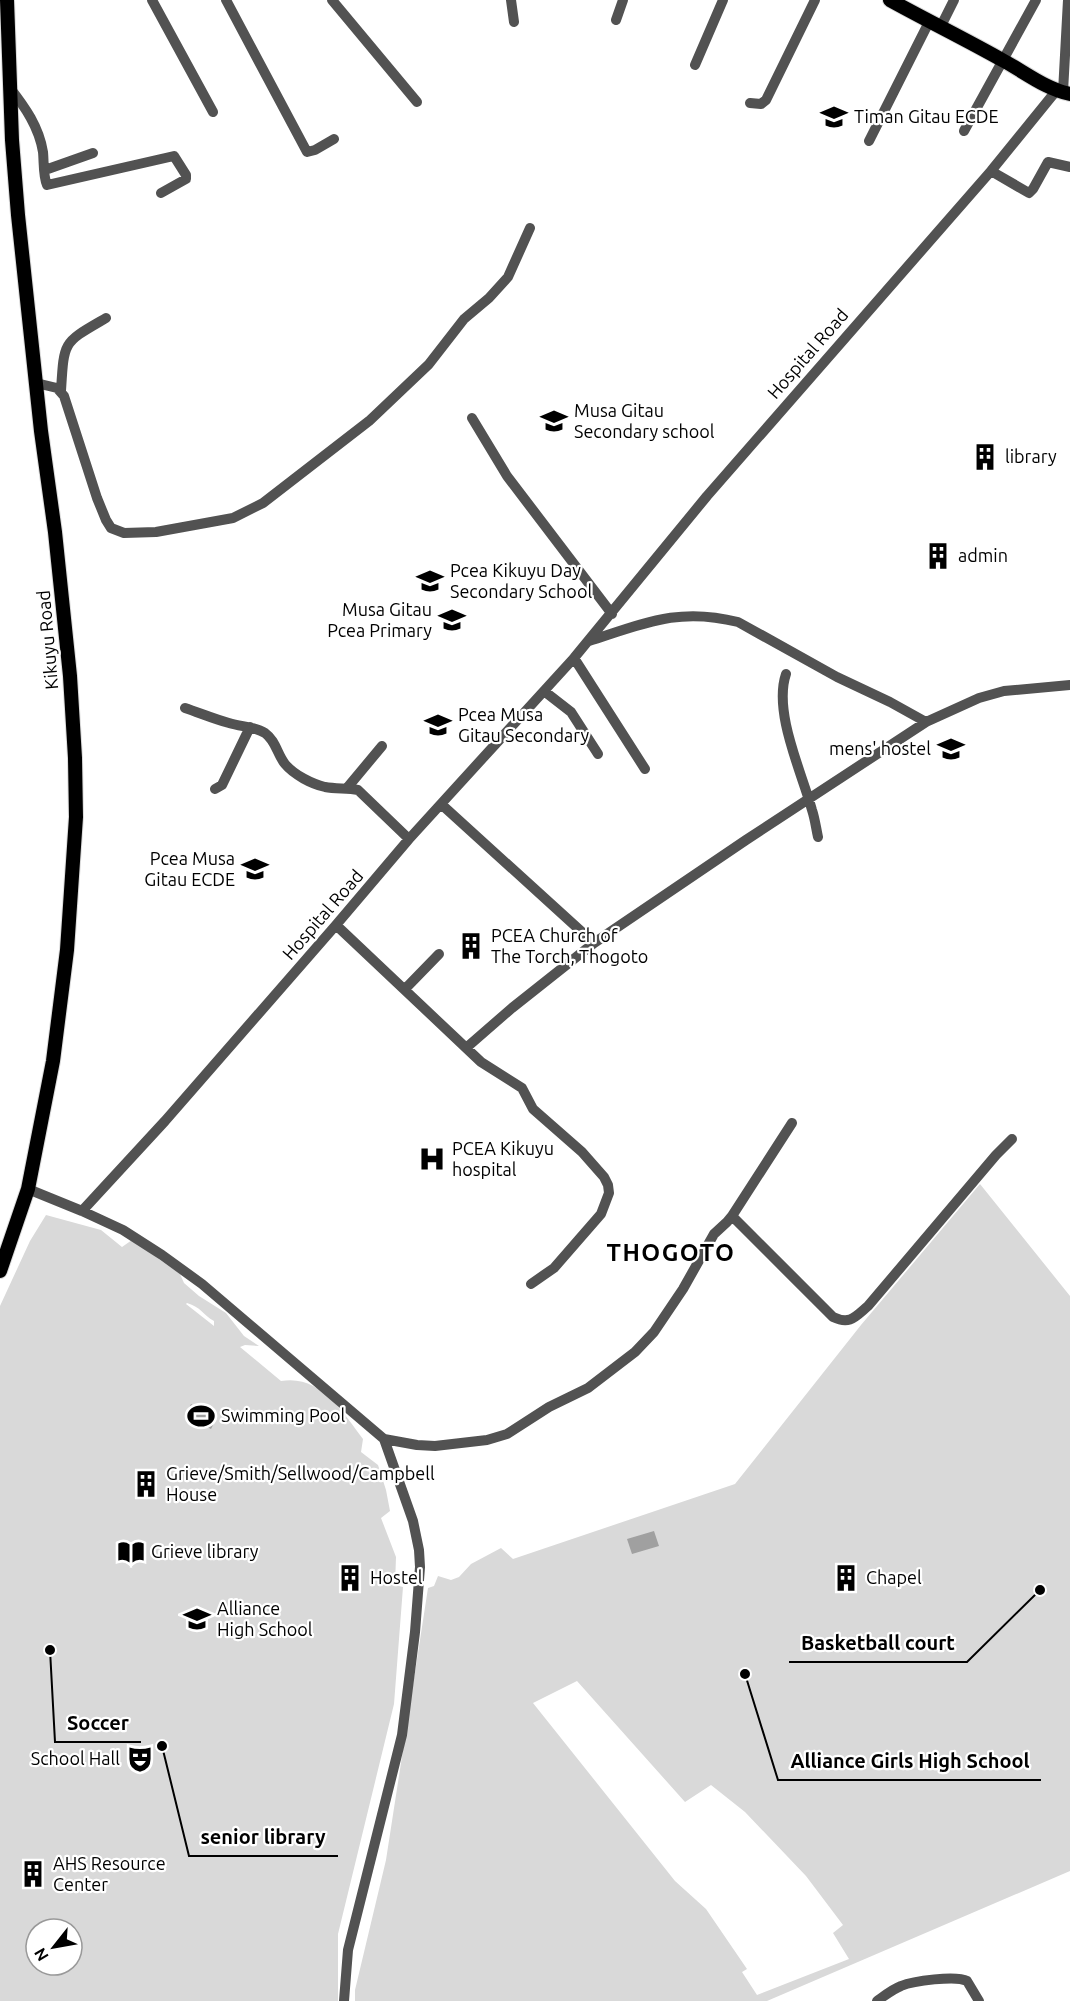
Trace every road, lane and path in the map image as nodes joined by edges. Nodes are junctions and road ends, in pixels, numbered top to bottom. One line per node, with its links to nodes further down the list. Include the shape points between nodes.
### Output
1 (7, 0): 18 (main road, Kikuyu Road)
2 (152, 0): 22 (street)
3 (226, 0): 24 (street, via 307,152)
4 (332, 0): 20 (street)
5 (512, 0): 14 (street)
6 (623, 0): 13 (street)
7 (723, 0): 17 (street)
8 (815, 0): 21 (street, via 766,99 761,104)
9 (890, 0): 15 (main road)
10 (954, 0): 15 (street)
11 (1036, 0): 16 (street)
12 (1068, 0): 19 (street)
13 (616, 20)
14 (514, 22)
15 (934, 25): 16 (main road); 25 (street)
16 (1004, 61): 19 (main road); 23 (street)
17 (695, 65)
18 (10, 88): 28 (street, via 36,130); 33 (main road, Kikuyu Road, via 18,215)
19 (1063, 92): 29 (street, Hospital Road)
20 (417, 102)
21 (750, 103)
22 (213, 112)
23 (964, 131)
24 (334, 139)
25 (869, 141)
26 (93, 153): 28 (street)
27 (1070, 167): 29 (street, via 1048,162 1027,193)
28 (45, 170): 30 (street, via 45,183 49,185 174,156 186,179)
29 (991, 171): 36 (street, Hospital Road, via 707,496)
30 (160, 193)
31 (530, 228): 34 (street, via 508,277 464,320 414,379 369,421 263,503 233,518 156,532 111,528)
32 (106, 318): 34 (street, via 77,335 65,348)
33 (36, 383): 34 (street); 61 (main road, Kikuyu Road, via 70,676 76,817 64,978)
34 (61, 391)
35 (472, 418): 36 (street, via 507,476)
36 (612, 614): 37 (street, Hospital Road)
37 (589, 641): 38 (street, Hospital Road); 43 (street, via 674,616 724,618)
38 (574, 658): 41 (street, Hospital Road); 47 (street)
39 (786, 674): 50 (street, via 783,695 790,740)
40 (1070, 685): 43 (street, via 1004,691)
41 (544, 691): 46 (street, via 571,711); 51 (street, Hospital Road)
42 (185, 708): 44 (street)
43 (926, 722): 50 (street)
44 (250, 727): 48 (street, via 272,739 292,771 316,784); 49 (street, via 222,785)
45 (382, 746): 48 (street)
46 (598, 754)
47 (645, 769)
48 (347, 788): 53 (street, via 367,797)
49 (215, 789)
50 (809, 799): 52 (street); 55 (street)
51 (441, 804): 53 (street, Hospital Road); 55 (street)
52 (818, 837)
53 (409, 839): 54 (street, Hospital Road)
54 (336, 926): 57 (street); 62 (street, Hospital Road)
55 (594, 943): 58 (street)
56 (439, 954): 57 (street)
57 (405, 989): 58 (street)
58 (466, 1048): 65 (street, via 493,1071 522,1088 533,1109 582,1152 608,1185 601,1214 554,1268)
59 (792, 1123): 63 (street)
60 (1012, 1139): 63 (street, via 868,1306 850,1320 832,1317)
61 (28, 1189): 62 (street); 64 (main road, Kikuyu Road)
62 (82, 1211): 66 (street, via 123,1230 201,1284)
63 (732, 1216): 66 (street, via 714,1234 654,1332 588,1388 507,1434 487,1440 435,1446)
64 (0, 1271)
65 (531, 1284)
66 (384, 1438): 67 (street, via 413,1521 419,1550 420,1591 402,1735 348,1950)
67 (344, 2001)
68 (877, 2001): 69 (street, via 902,1985 958,1978 967,1981)
69 (979, 2001)

